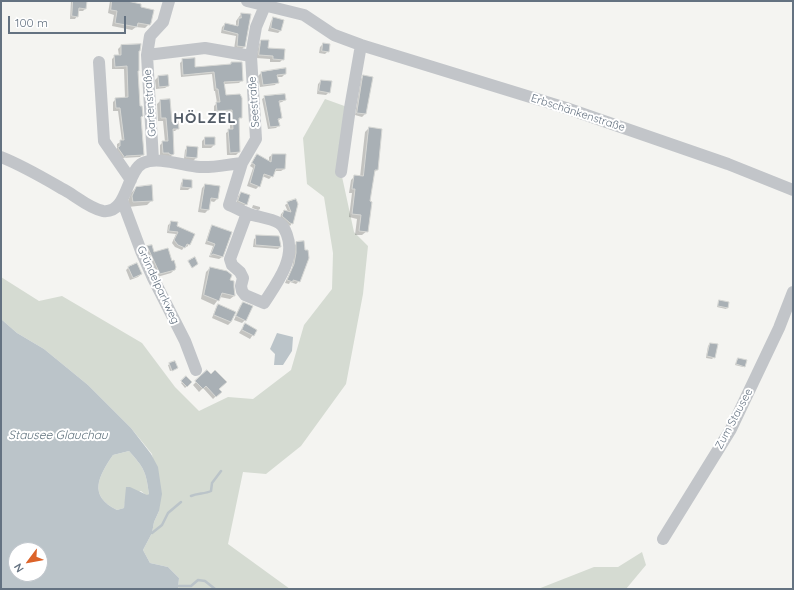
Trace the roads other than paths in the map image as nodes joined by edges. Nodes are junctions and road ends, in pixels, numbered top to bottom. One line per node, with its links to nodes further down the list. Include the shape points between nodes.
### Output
1 (169, 1): 5 (street, via 163,22 150,36)
2 (246, 1): 3 (street, Erbschänkenstraße)
3 (266, 3): 4 (street, Erbschänkenstraße, via 304,15 334,35); 6 (street, Seestraße, via 256,27)
4 (361, 45): 11 (street); 13 (street, Erbschänkenstraße, via 566,108 728,164)
5 (147, 55): 6 (street, Gartenstraße, via 205,48); 9 (street, Gartenstraße)
6 (251, 56): 10 (street, Seestraße, via 256,139)
7 (99, 62): 12 (street, via 104,141)
8 (1, 157): 14 (street, via 53,183 94,208 104,211 114,208)
9 (153, 160): 10 (street, via 201,167); 12 (street, via 136,167)
10 (242, 163): 15 (street, Seestraße, via 229,205)
11 (341, 172)
12 (131, 180): 14 (street)
13 (793, 190)
14 (122, 200): 17 (street, Gründelparkweg, via 144,258 185,341)
15 (247, 213): 15 (street, Seestraße, via 230,258 232,265 243,278 241,286 245,295 264,303 285,267 289,240 279,223)
16 (793, 292): 18 (street, Zum Stausee, via 779,328 731,429)
17 (196, 370)
18 (663, 539)

